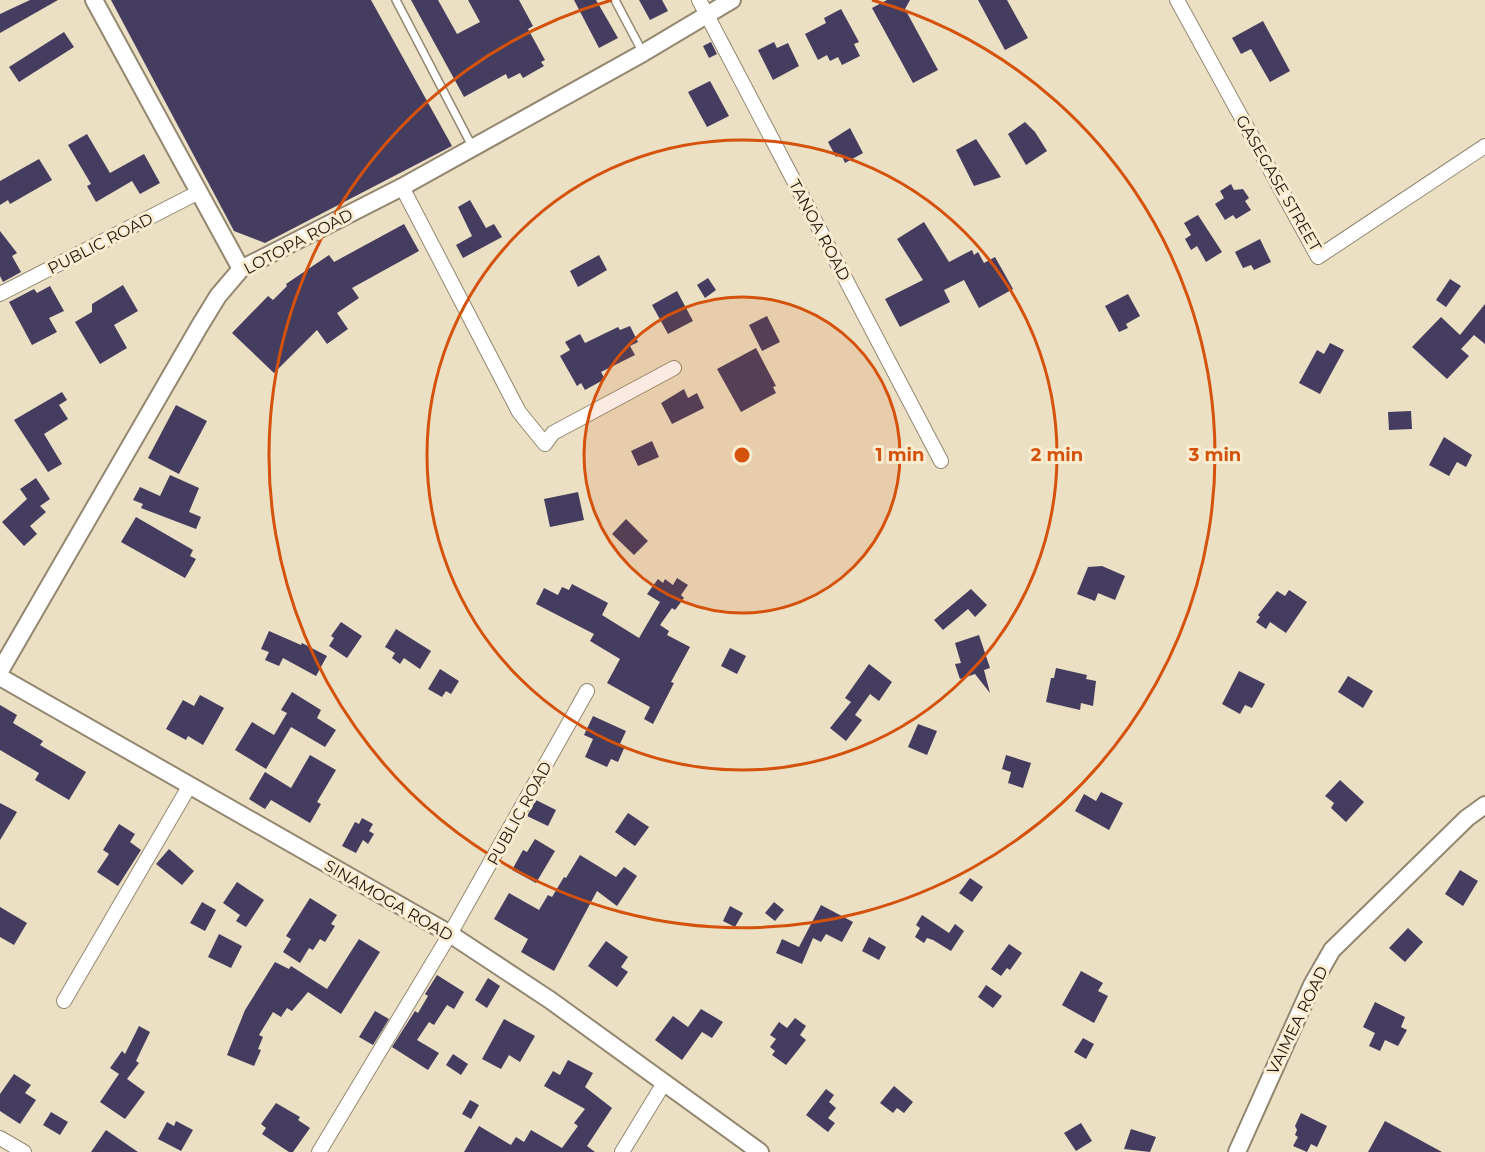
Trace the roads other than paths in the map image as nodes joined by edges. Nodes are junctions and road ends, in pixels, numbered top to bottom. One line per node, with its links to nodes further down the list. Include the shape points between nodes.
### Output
1 (94, 0): 11 (street)
2 (396, 0): 9 (lane)
3 (615, 0): 7 (lane)
4 (732, 0): 6 (street, LOTOPA ROAD)
5 (1177, 0): 8 (street, GASEGASE STREET, via 1318,257)
6 (702, 7): 7 (street, LOTOPA ROAD); 15 (street, TANOA ROAD)
7 (643, 53): 9 (street, LOTOPA ROAD)
8 (1485, 146)
9 (473, 148): 10 (street, LOTOPA ROAD)
10 (402, 187): 12 (street, LOTOPA ROAD); 14 (street, via 519,412 544,444 553,433)
11 (199, 192): 12 (street); 13 (street, PUBLIC ROAD)
12 (241, 269): 16 (street, LOTOPA ROAD, via 199,327)
13 (0, 294)
14 (674, 368)
15 (941, 461)
16 (0, 671)
17 (0, 677): 19 (street, SINAMOGA ROAD)
18 (587, 691): 21 (street, PUBLIC ROAD)
19 (190, 785): 21 (street, SINAMOGA ROAD); 22 (street)
20 (1485, 805): 29 (street, VAIMEA ROAD, via 1332,950 1312,985)
21 (450, 934): 23 (street, SINAMOGA ROAD, via 550,999); 26 (street, PUBLIC ROAD)
22 (64, 1001)
23 (664, 1083): 27 (street); 28 (street, SINAMOGA ROAD)
24 (0, 1138): 25 (street)
25 (24, 1152)
26 (319, 1152)
27 (622, 1152)
28 (760, 1152)
29 (1237, 1152)

